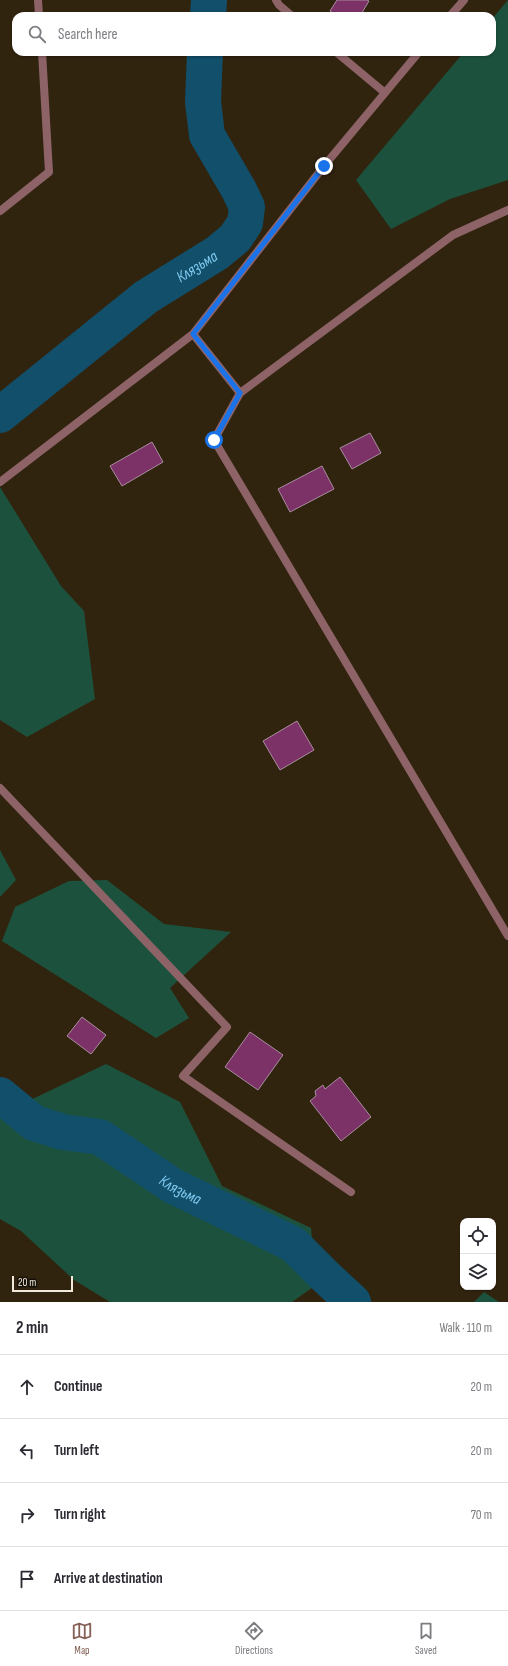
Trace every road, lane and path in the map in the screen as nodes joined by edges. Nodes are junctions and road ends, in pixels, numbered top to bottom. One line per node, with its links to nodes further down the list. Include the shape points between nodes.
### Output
1 (38, 0): 4 (lane)
2 (276, 0): 5 (lane)
3 (464, 0): 6 (lane)
4 (39, 12)
5 (287, 12)
6 (454, 12)
7 (42, 56): 11 (lane, via 49,172)
8 (341, 56): 10 (lane)
9 (416, 56): 10 (lane)
10 (384, 92): 13 (lane)
11 (1, 208)
12 (508, 210): 14 (lane, via 453,235)
13 (193, 334): 14 (lane); 15 (lane)
14 (240, 393): 17 (lane, via 214,440)
15 (0, 482)
16 (0, 788): 18 (lane, via 227,1027 183,1076)
17 (508, 936)
18 (351, 1192)

